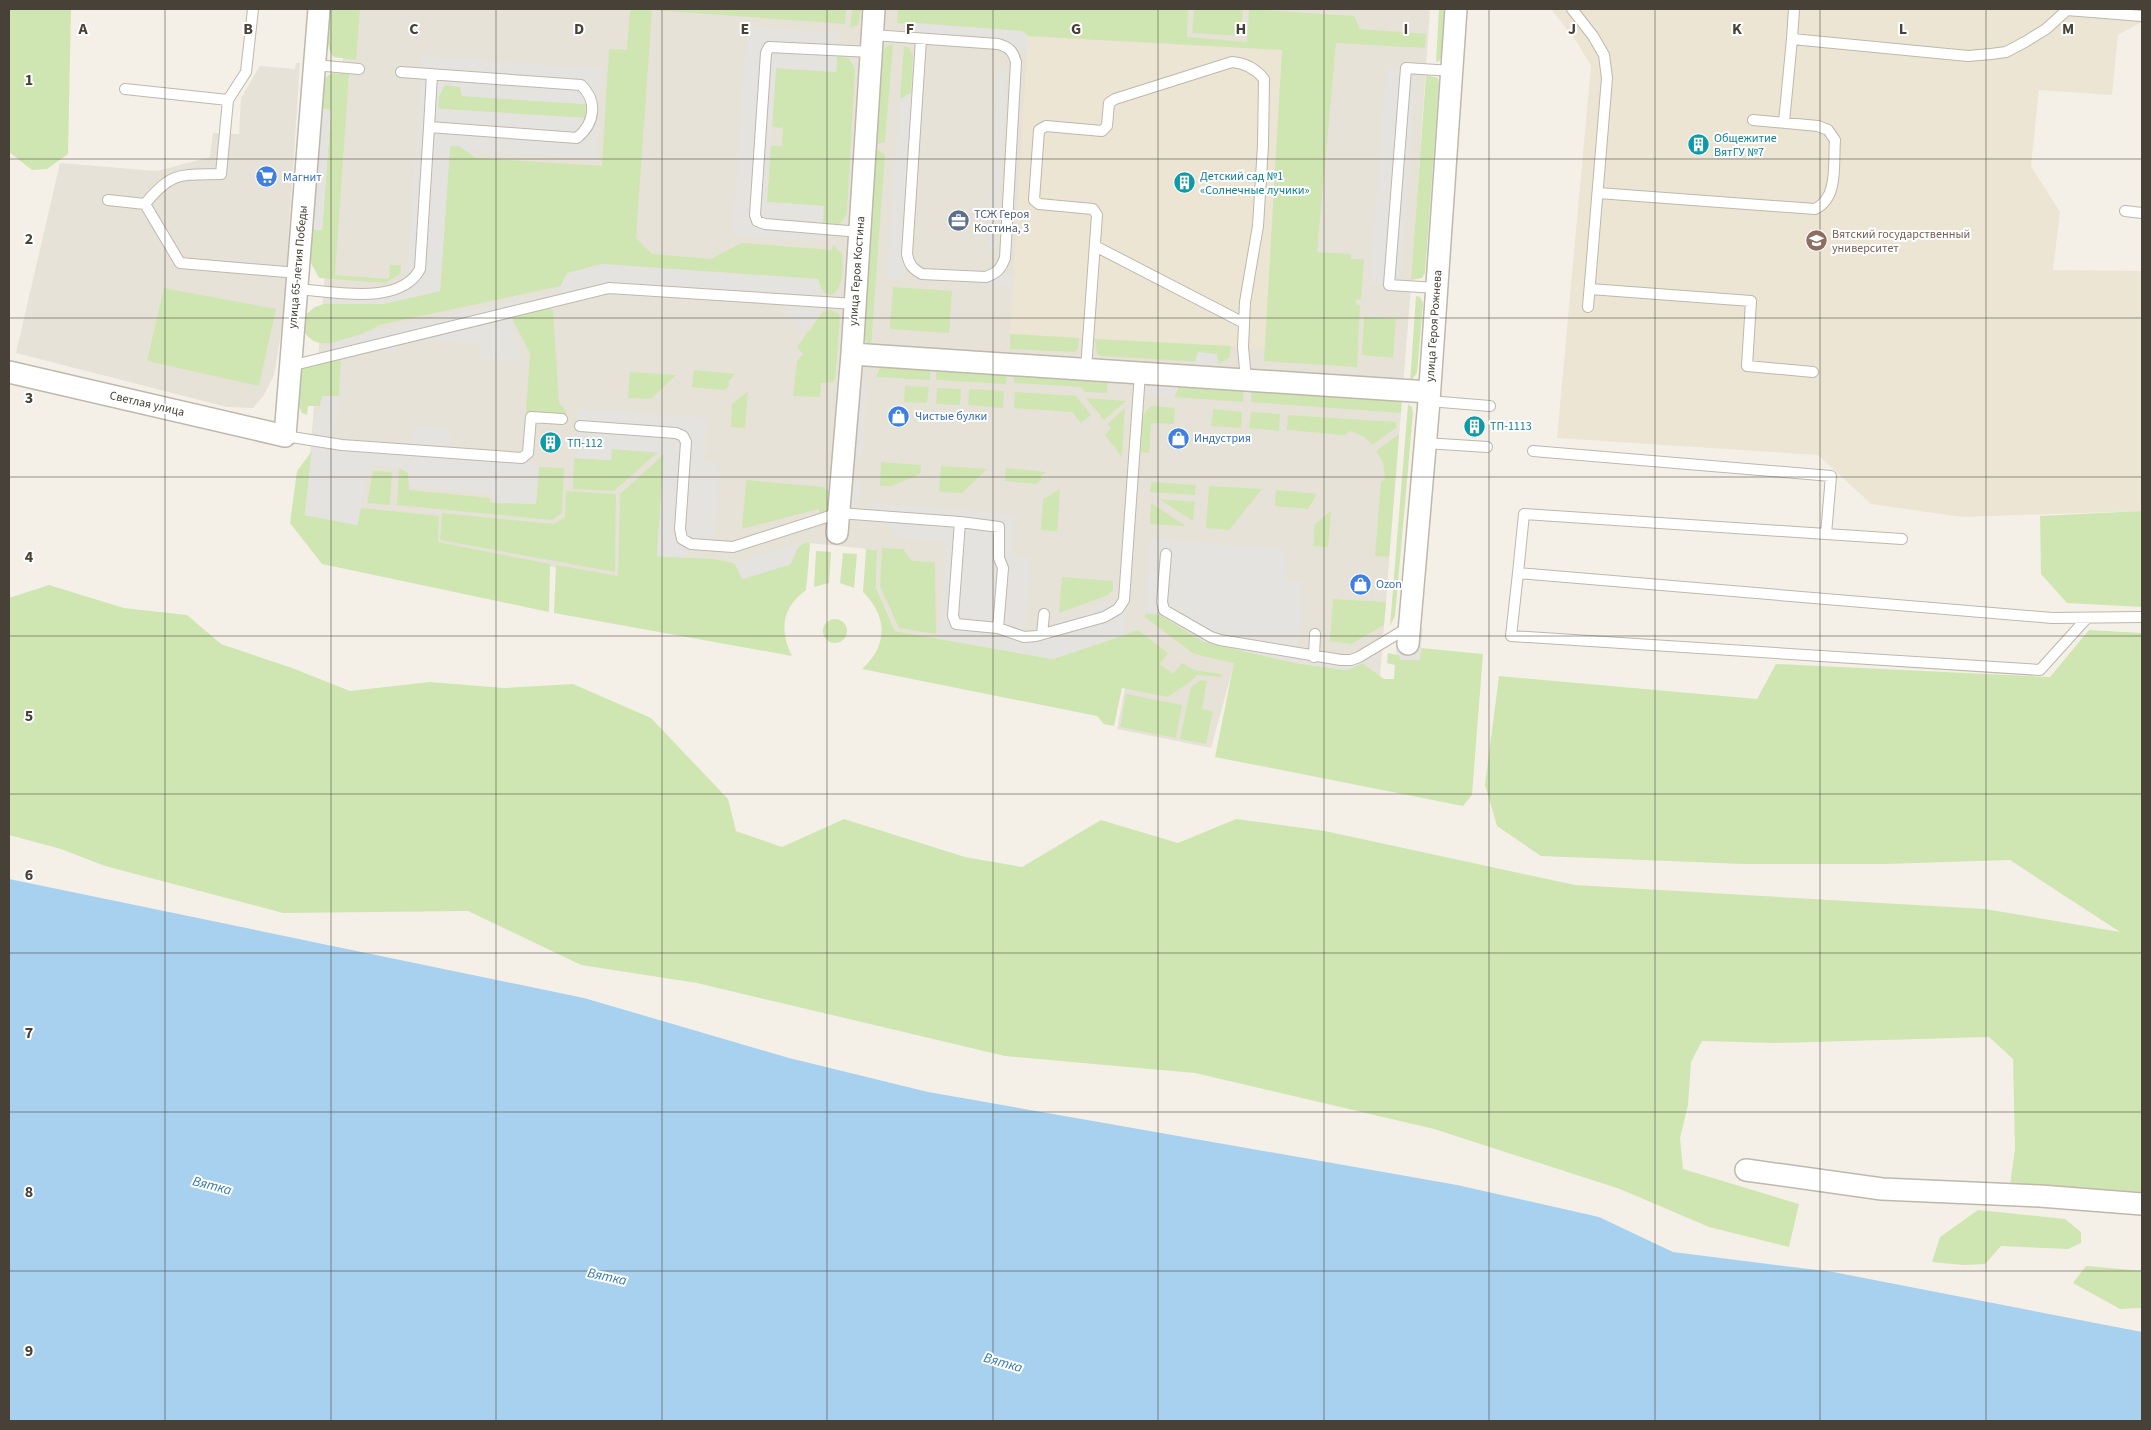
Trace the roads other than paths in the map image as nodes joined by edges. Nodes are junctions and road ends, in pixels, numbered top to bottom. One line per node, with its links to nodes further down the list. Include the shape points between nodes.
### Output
1 (253, 9): 17 (lane, via 246,72)
2 (319, 9): 11 (street, улица 65-летия Победы)
3 (874, 9): 10 (street, улица Героя Костина)
4 (1456, 9): 13 (street, улица Героя Рожнева)
5 (1572, 9): 21 (lane, via 1604,55 1607,78)
6 (1794, 9): 9 (lane)
7 (2142, 16): 9 (lane, via 2067,10 2046,29 2006,52 1968,56)
8 (921, 39): 8 (lane, via 998,44 1014,53 1004,258 1002,267 986,277 922,274 909,263); 10 (lane)
9 (1792, 39): 19 (lane)
10 (872, 44): 26 (street, улица Героя Костина); 26 (lane, via 769,48 766,53 755,215 764,224)
11 (314, 65): 12 (lane); 28 (street, улица 65-летия Победы)
12 (359, 69)
13 (1452, 71): 29 (street, улица Героя Рожнева); 29 (lane, via 1406,68 1389,285)
14 (401, 72): 15 (lane)
15 (432, 74): 20 (lane); 20 (lane, via 581,85 591,99 593,111 585,131 577,138)
16 (125, 89): 17 (lane)
17 (228, 100): 23 (lane, via 221,174 179,175 159,187)
18 (1753, 120): 19 (lane)
19 (1784, 122): 21 (lane, via 1818,126 1828,130 1835,140 1831,195 1824,205 1815,209)
20 (429, 127): 28 (lane, via 420,269 415,278 401,288 379,295)
21 (1598, 193): 30 (lane)
22 (108, 200): 23 (lane)
23 (145, 204): 28 (lane, via 180,263)
24 (2125, 211): 25 (lane)
25 (2142, 212)
26 (860, 232): 31 (street, улица Героя Костина)
27 (1095, 246): 33 (lane); 33 (lane, via 1098,215 1093,209 1039,204 1034,200 1039,130 1046,126 1102,131 1107,126 1109,103 1114,99 1232,62 1241,62 1264,79 1258,226); 36 (lane)
28 (297, 281): 35 (street, улица 65-летия Победы)
29 (1437, 288): 41 (street, улица Героя Рожнева)
30 (1590, 289): 32 (lane); 39 (lane, via 1751,302 1747,366)
31 (855, 304): 34 (street, улица Героя Костина); 35 (lane, via 608,288)
32 (1588, 307)
33 (1244, 323): 40 (lane)
34 (852, 354): 36 (street); 50 (street, улица Героя Костина)
35 (290, 366): 45 (street, улица 65-летия Победы)
36 (1086, 369): 38 (street)
37 (9, 372): 45 (street, Светлая улица)
38 (1140, 372): 40 (street); 59 (lane, via 1124,600 1118,609 1104,617)
39 (1813, 372)
40 (1246, 380): 41 (street)
41 (1429, 396): 42 (lane); 46 (street, улица Героя Рожнева)
42 (1490, 406)
43 (562, 419): 45 (lane, via 531,417 528,453 522,458 342,445)
44 (580, 426): 50 (lane, via 683,436 686,442 680,529 682,539 691,544 733,547)
45 (285, 436)
46 (1425, 443): 47 (lane); 61 (street, улица Героя Рожнева)
47 (1487, 447)
48 (1533, 451): 51 (lane, via 1830,476)
49 (960, 522): 50 (lane); 58 (lane, via 999,527 999,558 1003,568); 58 (lane, via 954,620 959,626)
50 (838, 523)
51 (1826, 534): 52 (lane); 54 (lane, via 1524,514)
52 (1902, 539)
53 (1166, 554): 62 (lane, via 1162,602 1168,613 1211,637)
54 (1518, 573): 57 (lane, via 2052,618); 57 (lane, via 1511,636 2040,670)
55 (1044, 614): 59 (lane)
56 (2142, 617): 57 (lane)
57 (2087, 618)
58 (998, 628): 59 (lane, via 1024,637)
59 (1042, 634)
60 (1315, 634): 62 (lane)
61 (1409, 635): 62 (lane, via 1351,660)
62 (1314, 657)
63 (1746, 1170): 64 (street, via 1882,1189)
64 (2142, 1204)

